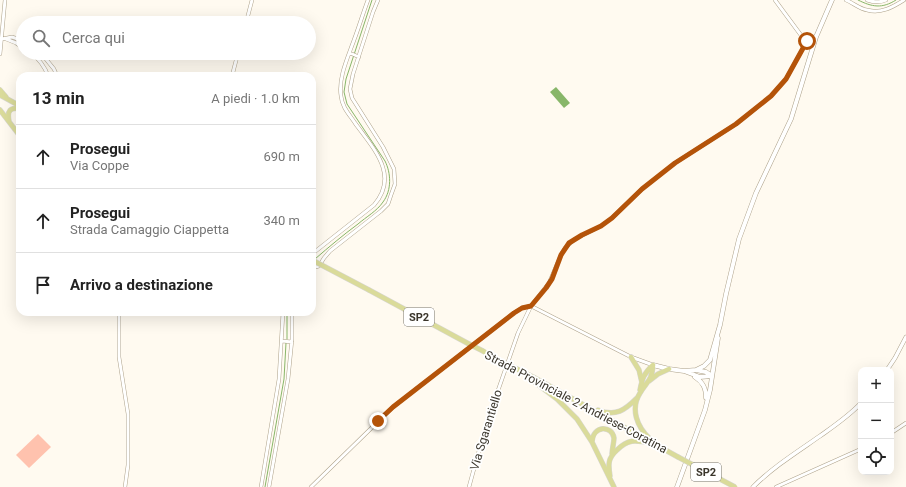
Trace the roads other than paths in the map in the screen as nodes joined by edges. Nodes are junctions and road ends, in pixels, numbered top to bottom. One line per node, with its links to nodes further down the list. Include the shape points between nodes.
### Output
1 (5, 0): 15 (street)
2 (252, 0): 12 (street)
3 (368, 0): 18 (street)
4 (378, 0): 20 (street)
5 (775, 0): 16 (street)
6 (832, 0): 13 (main road)
7 (846, 0): 11 (street, via 867,10)
8 (867, 0): 9 (street)
9 (885, 0): 11 (street)
10 (904, 0): 11 (street)
11 (888, 9)
12 (248, 16)
13 (816, 37): 16 (street, via 811,37); 46 (main road, via 791,119 756,193 739,239)
14 (16, 38): 15 (street)
15 (4, 39): 17 (street); 19 (street)
16 (806, 42): 42 (street, Via Sgarantiello, via 786,79 771,96 736,124 675,163 642,189 612,218 569,243 549,283)
17 (16, 43)
18 (350, 53): 20 (street); 36 (street, via 341,80 344,109)
19 (0, 54)
20 (359, 57): 35 (street, via 350,89 352,98)
21 (39, 60): 24 (street)
22 (47, 60): 25 (street)
23 (236, 60): 26 (street)
24 (46, 72)
25 (55, 72)
26 (233, 72)
27 (0, 90): 29 (main road)
28 (0, 95): 29 (main road)
29 (7, 98): 30 (main road)
30 (16, 104)
31 (16, 108): 33 (main road, via 10,109)
32 (0, 110): 33 (main road)
33 (9, 122): 34 (main road)
34 (16, 131)
35 (383, 147): 36 (street); 38 (street, via 394,169 395,184 388,204)
36 (376, 152): 37 (street, via 385,173 380,199)
37 (340, 231): 38 (street); 39 (street)
38 (346, 239): 41 (street, via 330,251)
39 (316, 251)
40 (316, 262): 53 (main road, Strada Provinciale 2 Andriese-Coratina / SP2, bridge)
41 (316, 267)
42 (531, 306): 50 (street); 78 (street, via 514,313 393,407); 79 (street, Via Sgarantiello, via 518,333 494,402)
43 (118, 316): 75 (street, via 119,357 128,414)
44 (283, 316): 48 (street)
45 (292, 316): 49 (street)
46 (720, 325): 55 (main road, via 710,360); 58 (main road)
47 (906, 337): 52 (street)
48 (282, 341): 49 (street); 68 (street, via 279,379)
49 (292, 342): 70 (street)
50 (631, 357): 51 (street); 60 (main road, via 639,370)
51 (653, 365): 54 (main road); 59 (main road); 60 (main road, via 647,370)
52 (889, 367)
53 (516, 369): 63 (main road, Strada Provinciale 2 Andriese-Coratina / SP2); 69 (main road, via 563,404 577,419)
54 (669, 369): 56 (main road); 59 (main road)
55 (696, 370): 56 (main road); 58 (main road)
56 (684, 371): 57 (main road)
57 (692, 374): 58 (main road); 64 (main road, via 704,385)
58 (712, 376): 64 (main road)
59 (649, 381): 61 (main road)
60 (642, 383): 61 (main road)
61 (640, 392): 62 (main road)
62 (637, 398): 63 (main road, via 628,408 617,412 605,413); 71 (main road, via 636,418 641,429)
63 (582, 404): 71 (main road, Strada Provinciale 2 Andriese-Coratina / SP2)
64 (707, 404): 81 (main road)
65 (858, 406): 83 (street)
66 (906, 423): 67 (street)
67 (894, 431)
68 (268, 441): 70 (street); 76 (street)
69 (592, 442): 73 (main road, via 593,434 597,430 607,430 614,440); 74 (main road)
70 (277, 443): 77 (street)
71 (655, 444): 73 (main road, via 634,441 624,443); 82 (main road, Strada Provinciale 2 Andriese-Coratina / SP2, bridge)
72 (858, 450): 84 (street)
73 (612, 454): 74 (main road, via 609,461)
74 (610, 478): 80 (main road)
75 (126, 487)
76 (261, 487)
77 (269, 487)
78 (311, 487)
79 (469, 487)
80 (614, 487)
81 (677, 487)
82 (735, 487)
83 (753, 487)
84 (776, 487)

